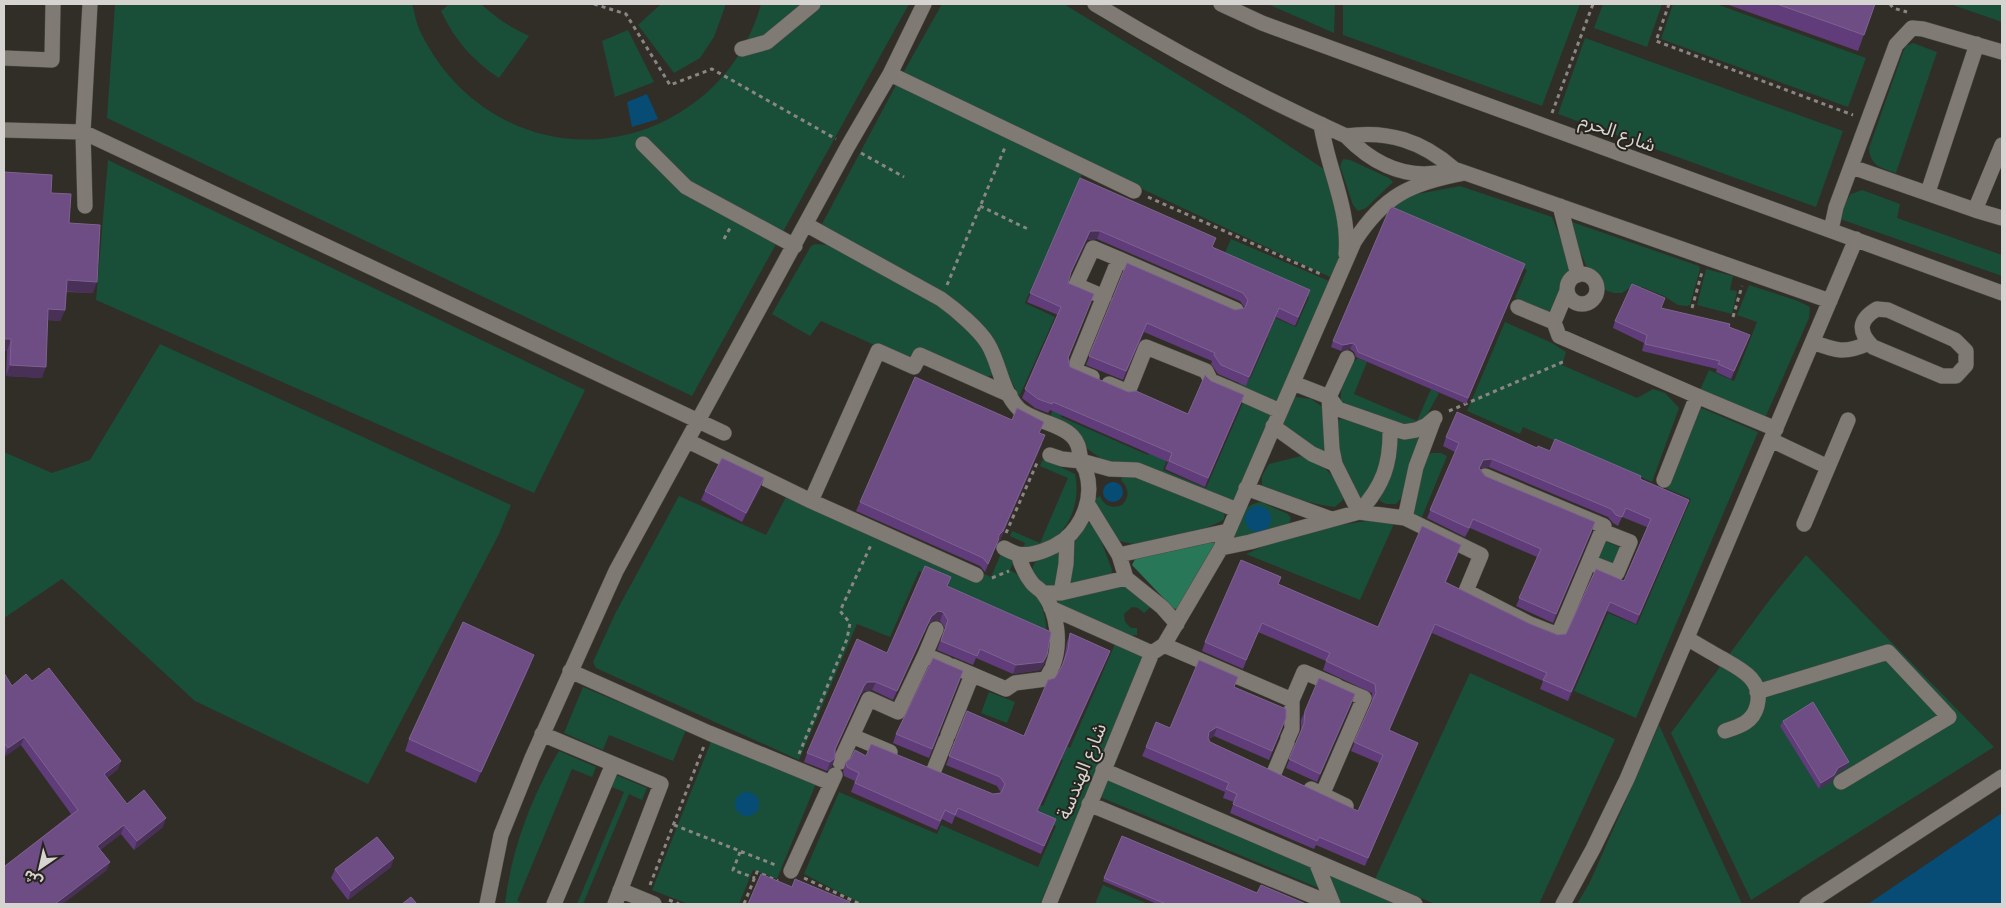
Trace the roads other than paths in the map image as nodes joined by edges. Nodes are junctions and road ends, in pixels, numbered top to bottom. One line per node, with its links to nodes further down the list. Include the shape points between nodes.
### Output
1 (53, 4): 10 (street, via 52,60)
2 (90, 4): 14 (street)
3 (813, 4): 8 (street, via 767,42)
4 (924, 4): 11 (street)
5 (1095, 4): 12 (street, via 1229,80)
6 (1221, 4): 27 (street, شارع الحرم, via 1262,23)
7 (1977, 44): 9 (street); 18 (street, via 1912,28 1896,45); 21 (street)
8 (742, 49)
9 (2002, 52)
10 (4, 58)
11 (890, 74): 20 (street); 26 (street)
12 (1321, 124): 15 (street); 31 (street, via 1344,214 1348,239)
13 (4, 130): 14 (street)
14 (83, 132): 22 (street); 48 (street)
15 (1346, 136): 19 (street, via 1396,136 1427,149); 19 (street, via 1376,161 1395,169 1414,173)
16 (643, 144): 29 (street, via 686,187)
17 (2002, 145): 24 (street)
18 (1852, 167): 21 (street); 27 (street)
19 (1459, 171): 23 (street); 31 (street, شارع الهندسة, via 1420,183 1382,206 1366,223)
20 (1134, 191)
21 (1928, 192): 24 (street)
22 (85, 206)
23 (1560, 206): 32 (street); 36 (street)
24 (1975, 210): 25 (street)
25 (2002, 218)
26 (806, 225): 29 (street); 44 (street, via 941,299 957,311 987,343)
27 (1830, 230): 28 (street, شارع الحرم)
28 (1856, 239): 34 (street, شارع الحرم); 36 (street)
29 (795, 246): 48 (street)
30 (1119, 259): 35 (street); 35 (street, via 1093,248 1076,285); 38 (street)
31 (1346, 262): 43 (street, شارع الهندسة)
32 (1578, 275): 33 (street, via 1569,282); 33 (street, via 1593,278 1597,287 1595,298 1581,304 1572,300)
33 (1567, 291): 39 (street)
34 (2002, 293)
35 (1104, 297): 47 (street, via 1074,370 1128,392 1146,346 1206,371 1211,381)
36 (1830, 301): 40 (street)
37 (1518, 307): 39 (street)
38 (1236, 310)
39 (1554, 322): 45 (street, via 1558,336)
40 (1813, 342): 41 (street, via 1841,351); 53 (street)
41 (1869, 343): 41 (street, via 1942,376 1956,376 1966,365 1966,350 1955,340 1888,310 1877,309 1866,316 1862,326 1864,338)
42 (1347, 358): 46 (street)
43 (1293, 382): 46 (street); 47 (street, شارع الهندسة)
44 (1010, 396): 56 (street, via 1019,410 1073,437); 62 (street, via 920,355 914,367 878,351)
45 (1697, 396): 53 (street); 60 (street)
46 (1329, 397): 51 (street, via 1338,408); 57 (street)
47 (1280, 411): 50 (street, شارع الهندسة)
48 (698, 420): 52 (street); 54 (street)
49 (1848, 420): 58 (street)
50 (1273, 426): 57 (street, via 1312,454); 61 (street, شارع الهندسة)
51 (1390, 428): 65 (street, via 1390,447 1381,483); 66 (street, via 1404,432 1416,430 1435,418 1416,467)
52 (724, 433)
53 (1773, 434): 58 (street); 84 (street)
54 (688, 441): 62 (street); 87 (street, via 616,571)
55 (1045, 457): 56 (street)
56 (1081, 460): 63 (street, via 1088,481); 64 (street, via 1110,469 1137,470)
57 (1335, 464): 65 (street)
58 (1828, 467): 68 (street)
59 (1485, 476): 70 (street, via 1604,526)
60 (1664, 480)
61 (1246, 488): 64 (street, شارع الهندسة); 67 (street)
62 (811, 501): 77 (street)
63 (1087, 503): 71 (street, via 1079,522); 75 (street)
64 (1237, 510): 69 (street, شارع الهندسة)
65 (1359, 512): 66 (street); 67 (street)
66 (1404, 518): 76 (street, via 1481,555 1466,591 1558,635)
67 (1332, 519): 73 (street)
68 (1804, 524)
69 (1228, 531): 73 (street, شارع الهندسة); 75 (street)
70 (1602, 531): 76 (street); 76 (street, via 1630,542 1617,574)
71 (1067, 537): 74 (street, via 1048,549); 80 (street)
72 (1004, 543): 74 (street)
73 (1221, 548): 82 (street, شارع الهندسة)
74 (1018, 554): 79 (street, via 1024,571)
75 (1119, 555): 78 (street)
76 (1589, 562)
77 (976, 575)
78 (1126, 578): 80 (street); 82 (street, via 1162,606)
79 (1043, 593): 80 (street); 81 (street)
80 (1061, 593)
81 (1051, 608): 85 (street); 88 (street, via 1058,638 1052,668 1046,679 1015,683 1006,689)
82 (1177, 624): 85 (street, شارع الهندسة)
83 (936, 629): 86 (street)
84 (1687, 638): 89 (street, via 1742,669); 115 (street, via 1611,814)
85 (1158, 649): 90 (street); 97 (street, شارع الهندسة)
86 (925, 655): 88 (street); 93 (street, via 898,712 869,699)
87 (570, 671): 92 (street); 102 (street)
88 (972, 675): 96 (street)
89 (1757, 692): 91 (street, via 1759,698 1754,716); 101 (street, via 1888,652 1949,717)
90 (1292, 700): 98 (street, via 1292,729); 103 (street, via 1304,672 1364,698)
91 (1725, 731)
92 (542, 734): 94 (street); 110 (street, via 501,835)
93 (852, 736): 96 (street); 102 (street)
94 (613, 764): 108 (street, via 661,784); 111 (street)
95 (1256, 765): 98 (street)
96 (934, 770): 99 (street)
97 (1103, 770): 104 (street, شارع الهندسة); 106 (street)
98 (1274, 773): 103 (street)
99 (951, 777)
100 (2002, 777): 116 (street)
101 (1841, 782)
102 (831, 783): 107 (street)
103 (1322, 795): 105 (street)
104 (1089, 804): 112 (street, شارع الهندسة); 113 (street)
105 (1346, 806)
106 (1316, 862): 113 (street); 114 (street)
107 (791, 872)
108 (618, 897): 109 (street)
109 (649, 902)
110 (487, 904)
111 (554, 904)
112 (1049, 904)
113 (1332, 904)
114 (1415, 904)
115 (1563, 904)
116 (1807, 904)

